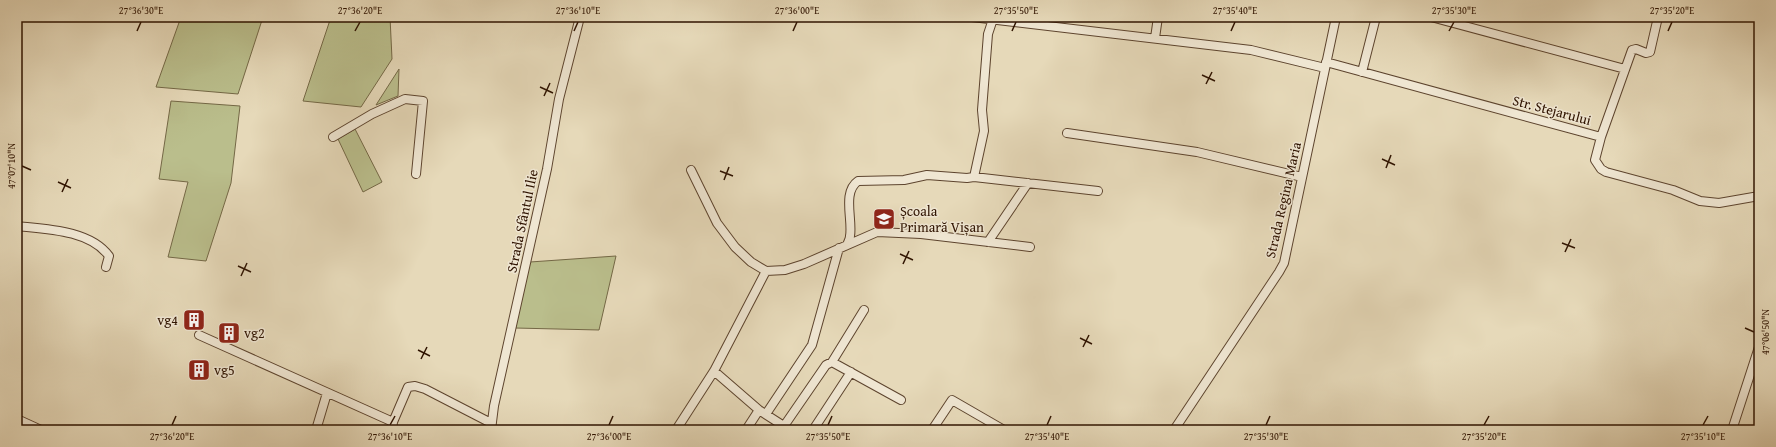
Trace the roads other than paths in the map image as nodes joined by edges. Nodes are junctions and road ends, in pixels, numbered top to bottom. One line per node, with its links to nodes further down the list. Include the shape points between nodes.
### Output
1 (580, 17): 41 (street, Strada Sfântul Ilie, via 559,99 547,169)
2 (972, 17): 8 (street, Str. Stejarului)
3 (1158, 17): 9 (street)
4 (1336, 17): 10 (street, Strada Regina Maria)
5 (1376, 17): 12 (street)
6 (1431, 17): 11 (street)
7 (1658, 17): 11 (street, via 1650,52 1632,50)
8 (992, 19): 9 (street, Str. Stejarului); 18 (street, via 988,34 982,110 984,131)
9 (1155, 38): 10 (street, Str. Stejarului, via 1251,50)
10 (1326, 65): 12 (street, Str. Stejarului); 19 (street, Strada Regina Maria)
11 (1625, 69): 15 (street)
12 (1362, 72): 15 (street, Str. Stejarului)
13 (1067, 133): 19 (street, via 1197,152)
14 (333, 137): 17 (street, via 372,114 405,99 422,102)
15 (1601, 138): 22 (street, Str. Stejarului, via 1595,160 1601,170 1606,172 1674,190 1700,201 1719,203)
16 (691, 170): 29 (street, via 717,223 751,262)
17 (416, 174)
18 (974, 177): 20 (street); 25 (street, via 927,175 904,180 854,183 849,196 850,235)
19 (1302, 177): 50 (street, Strada Regina Maria, via 1287,251 1280,272)
20 (1028, 183): 21 (street); 24 (street)
21 (1098, 190)
22 (1759, 196)
23 (17, 226): 28 (street, via 68,231 102,247 109,256)
24 (988, 242): 25 (street, via 921,234 876,232); 26 (street)
25 (847, 245): 27 (street)
26 (1030, 247)
27 (839, 248): 29 (street, via 804,264); 38 (street, via 812,345)
28 (106, 267)
29 (766, 272): 34 (street)
30 (864, 310): 33 (street)
31 (199, 335): 36 (street)
32 (1759, 347): 51 (street)
33 (832, 362): 35 (street); 42 (street, via 826,365)
34 (714, 371): 38 (street); 45 (street)
35 (851, 372): 37 (street); 47 (street)
36 (327, 393): 40 (street); 44 (street)
37 (901, 400)
38 (762, 412): 42 (street); 46 (street)
39 (17, 419): 43 (street)
40 (393, 426): 41 (street, via 408,387 415,386 425,389)
41 (491, 426)
42 (787, 428)
43 (41, 430)
44 (316, 430)
45 (676, 430)
46 (746, 430)
47 (813, 430)
48 (932, 430): 49 (street, via 952,400)
49 (1004, 430)
50 (1174, 430)
51 (1732, 430)

